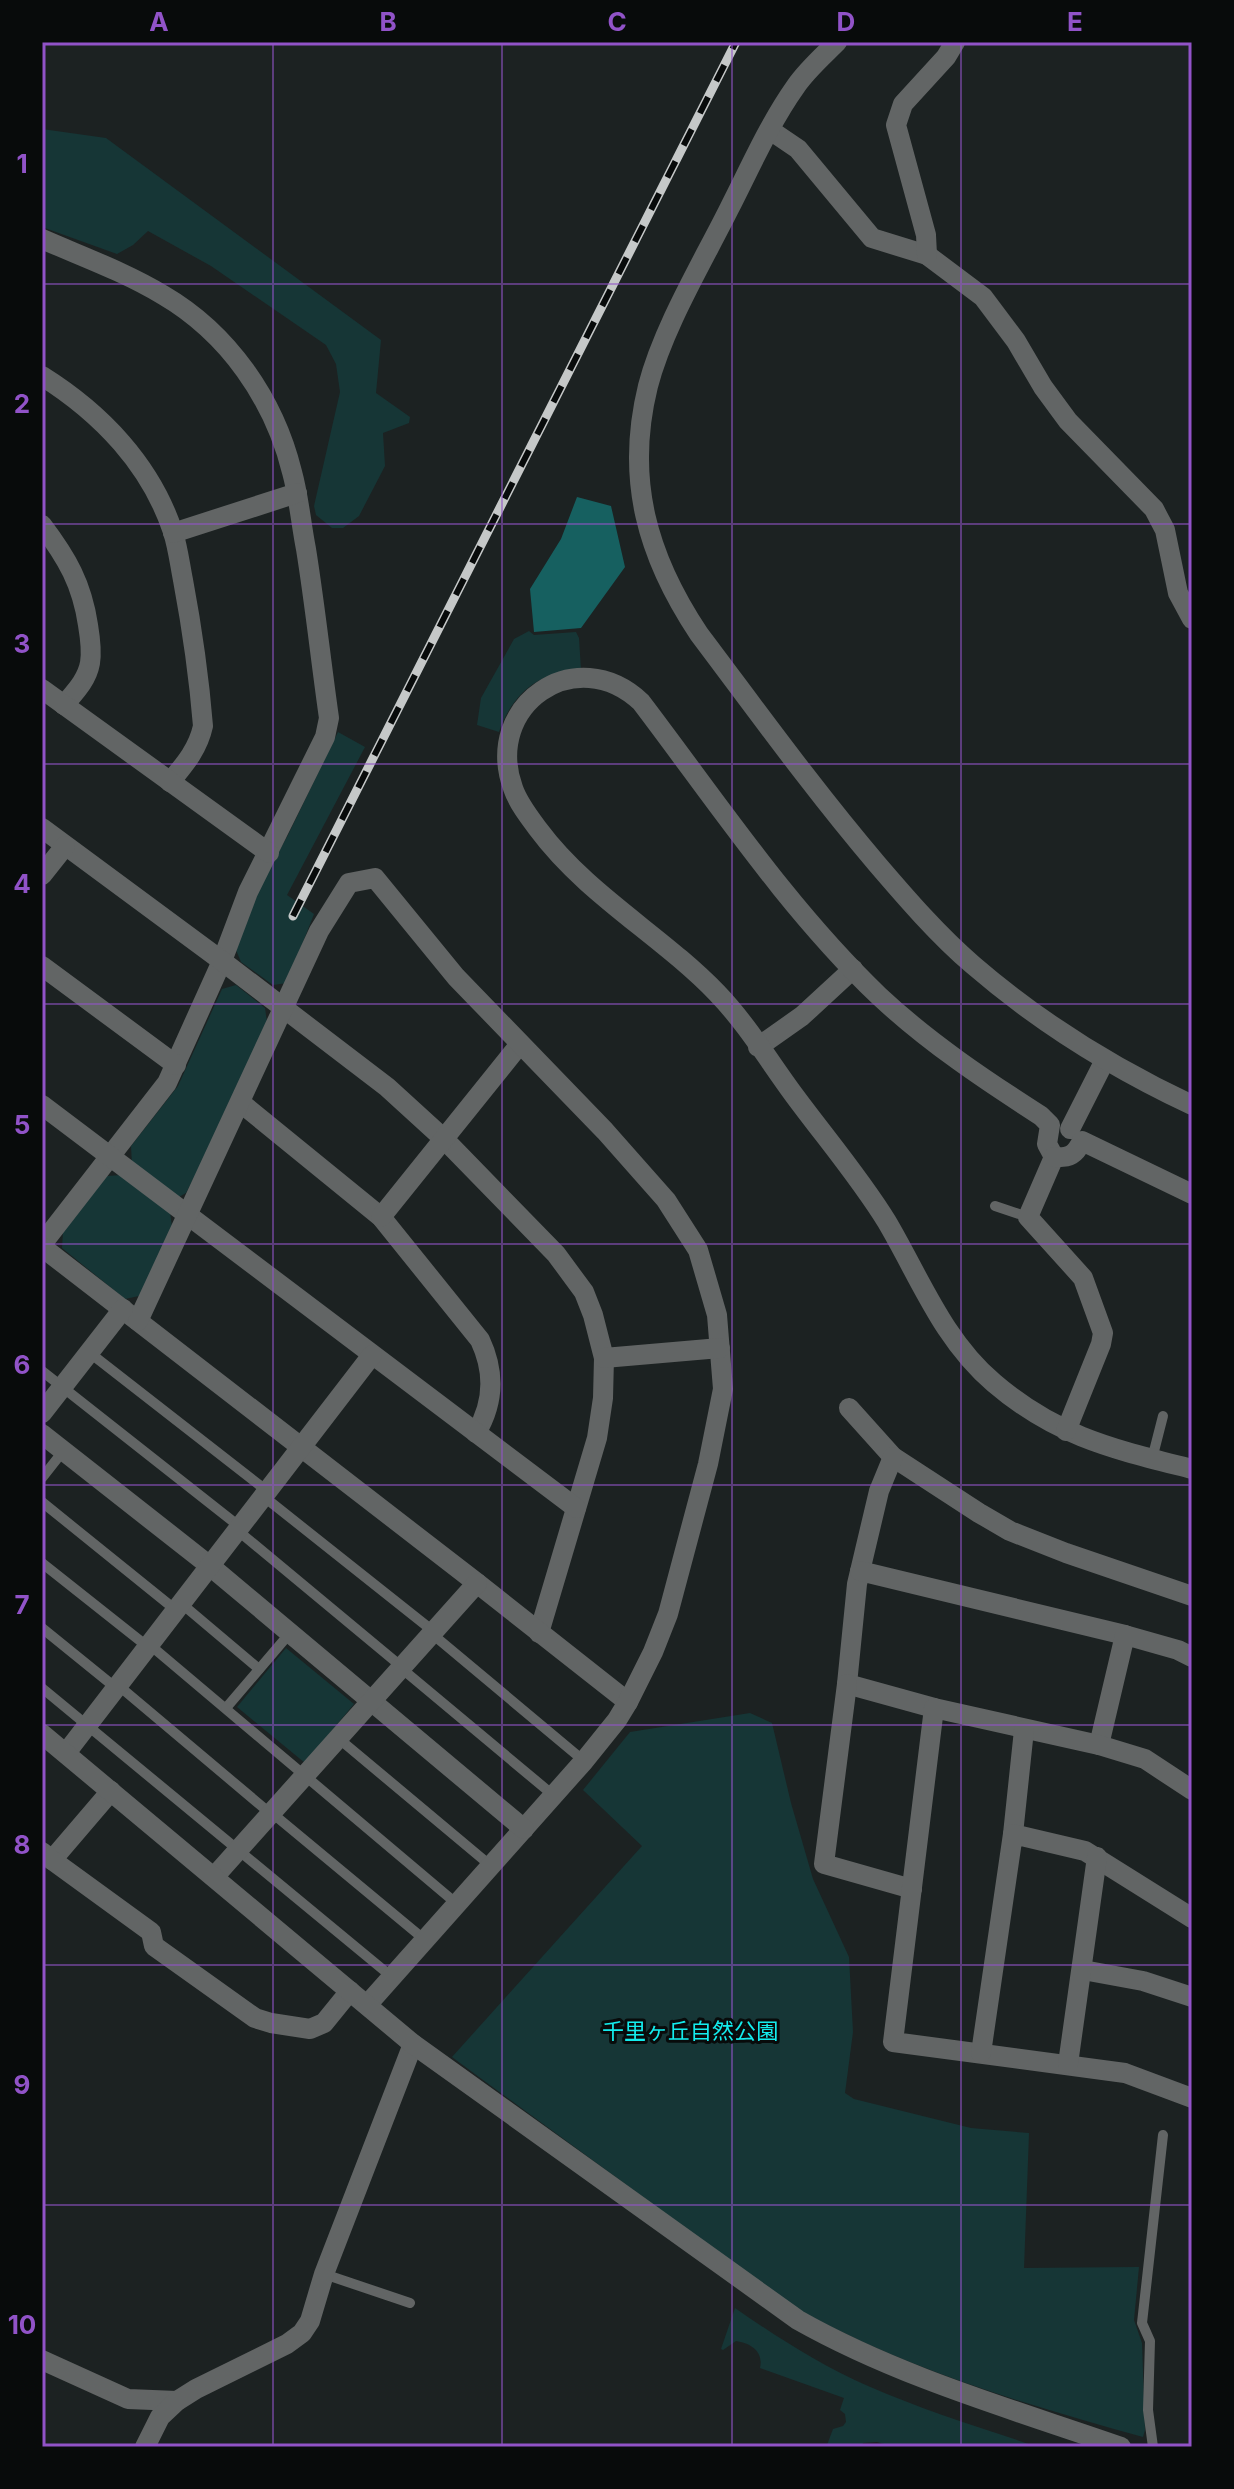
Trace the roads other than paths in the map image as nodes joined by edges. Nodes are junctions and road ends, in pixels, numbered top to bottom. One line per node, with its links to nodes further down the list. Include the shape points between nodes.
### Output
1 (837, 42): 3 (street, via 796,86)
2 (955, 42): 5 (street, via 903,104 896,125)
3 (770, 130): 5 (street, via 798,149 872,238); 24 (street, via 676,316 649,383 639,458 653,547 699,634 903,894 972,964)
4 (42, 239): 7 (street, via 165,296 227,345 272,416)
5 (927, 255): 10 (street, via 983,297 1068,421 1154,509 1165,530 1178,593)
6 (42, 376): 9 (street, via 116,435 150,483)
7 (297, 493): 9 (street); 16 (street, via 329,718 325,737)
8 (42, 525): 12 (street, via 77,579 90,640 83,683)
9 (173, 533): 13 (street, via 203,726 191,758)
10 (1192, 619)
11 (42, 689): 12 (street)
12 (64, 705): 13 (street)
13 (170, 782): 16 (street)
14 (42, 828): 15 (street)
15 (65, 846): 17 (street); 18 (street)
16 (269, 853): 18 (street)
17 (42, 875)
18 (222, 961): 21 (street); 25 (street)
19 (42, 966): 25 (street)
20 (853, 969): 23 (street); 23 (street, via 799,910 631,692 584,677 538,692 520,711 508,742 512,786 528,816 578,875 718,994); 29 (street, via 918,1030)
21 (284, 1008): 22 (street, via 319,931 349,883 375,878 456,977); 26 (street); 30 (street, via 387,1087)
22 (520, 1044): 30 (street); 40 (street, via 666,1200 698,1250 717,1315)
23 (758, 1047): 49 (street, via 883,1216 950,1335 992,1382)
24 (1105, 1060): 28 (street); 29 (street)
25 (176, 1065): 31 (street)
26 (241, 1103): 35 (street); 36 (street)
27 (42, 1105): 31 (street)
28 (1192, 1105)
29 (1067, 1132): 32 (street, via 1047,1144); 32 (street, via 1076,1152); 33 (street)
30 (444, 1139): 36 (street); 43 (street, via 572,1275 593,1315)
31 (109, 1155): 35 (street); 38 (street)
32 (1054, 1157): 37 (street)
33 (1192, 1194)
34 (995, 1206): 37 (lane)
35 (185, 1215): 39 (street); 42 (street)
36 (381, 1217): 50 (street, via 480,1340 492,1389)
37 (1028, 1217): 49 (street, via 1083,1278 1103,1333)
38 (42, 1245): 39 (street)
39 (130, 1315): 41 (street); 52 (street)
40 (720, 1348): 43 (street); 81 (street, via 723,1389 708,1464 668,1614)
41 (90, 1353): 45 (street); 58 (lane)
42 (372, 1355): 50 (street); 52 (street)
43 (604, 1358): 60 (street, via 597,1438)
44 (42, 1371): 45 (lane)
45 (62, 1387): 47 (street); 61 (lane)
46 (849, 1408): 54 (street)
47 (42, 1413)
48 (1163, 1416): 55 (lane)
49 (1066, 1431): 55 (street)
50 (476, 1433): 60 (street)
51 (42, 1434): 53 (street)
52 (301, 1447): 58 (street); 65 (street)
53 (64, 1450): 57 (lane); 63 (street)
54 (893, 1457): 64 (street); 66 (street, via 1010,1531)
55 (1152, 1459): 56 (street)
56 (1192, 1469)
57 (42, 1478)
58 (265, 1494): 61 (street); 69 (lane)
59 (42, 1502): 67 (lane)
60 (576, 1508): 71 (street)
61 (238, 1529): 63 (street); 75 (lane)
62 (42, 1563): 73 (lane)
63 (210, 1566): 67 (street); 70 (street)
64 (860, 1571): 72 (street); 77 (street)
65 (477, 1583): 69 (street); 71 (street)
66 (1192, 1596)
67 (180, 1608): 73 (street); 76 (lane)
68 (42, 1628): 78 (lane)
69 (432, 1632): 75 (street); 90 (lane)
70 (290, 1633): 76 (lane); 80 (street)
71 (539, 1633): 81 (street)
72 (1125, 1635): 74 (street); 88 (street)
73 (149, 1646): 78 (street); 82 (lane)
74 (1192, 1657)
75 (401, 1667): 80 (street); 94 (lane)
76 (259, 1669): 82 (lane)
77 (847, 1684): 83 (street); 103 (street, via 824,1864)
78 (117, 1687): 84 (street); 95 (lane)
79 (42, 1688): 84 (lane)
80 (370, 1701): 87 (street); 96 (street)
81 (628, 1702): 90 (street)
82 (226, 1708): 91 (lane)
83 (934, 1708): 85 (street); 103 (street)
84 (87, 1726): 89 (street); 98 (lane)
85 (1024, 1730): 88 (street); 97 (street)
86 (42, 1734): 89 (street)
87 (338, 1738): 91 (street); 101 (lane)
88 (1099, 1745): 92 (street, via 1145,1759)
89 (66, 1753): 93 (street)
90 (584, 1761): 94 (street)
91 (305, 1775): 95 (street); 104 (lane)
92 (1192, 1790)
93 (111, 1791): 99 (street); 102 (street)
94 (553, 1795): 96 (street)
95 (272, 1813): 98 (street); 106 (lane)
96 (524, 1829): 101 (street)
97 (1013, 1834): 100 (street); 113 (street)
98 (238, 1850): 102 (street); 108 (lane)
99 (47, 1856): 109 (street, via 151,1932 154,1946 255,2018 310,2029 324,2023)
100 (1097, 1857): 105 (street); 107 (street)
101 (491, 1866): 104 (street)
102 (214, 1877): 109 (street)
103 (912, 1889): 113 (street, via 893,2042)
104 (457, 1904): 106 (street)
105 (1192, 1918)
106 (425, 1940): 108 (street)
107 (1083, 1970): 110 (street); 114 (street)
108 (392, 1977): 111 (street)
109 (350, 1991): 111 (street)
110 (1192, 1997)
111 (367, 2005): 112 (street)
112 (413, 2044): 117 (street); 122 (street, via 798,2320 893,2366)
113 (981, 2053): 114 (street)
114 (1068, 2064): 115 (street, via 1125,2073)
115 (1192, 2098)
116 (1163, 2135): 123 (lane, via 1142,2323 1150,2341)
117 (324, 2274): 118 (lane); 120 (street, via 302,2333)
118 (410, 2303)
119 (42, 2360): 120 (street, via 128,2399)
120 (177, 2401): 121 (street, via 160,2417)
121 (145, 2447)
122 (1121, 2447)
123 (1153, 2447)

